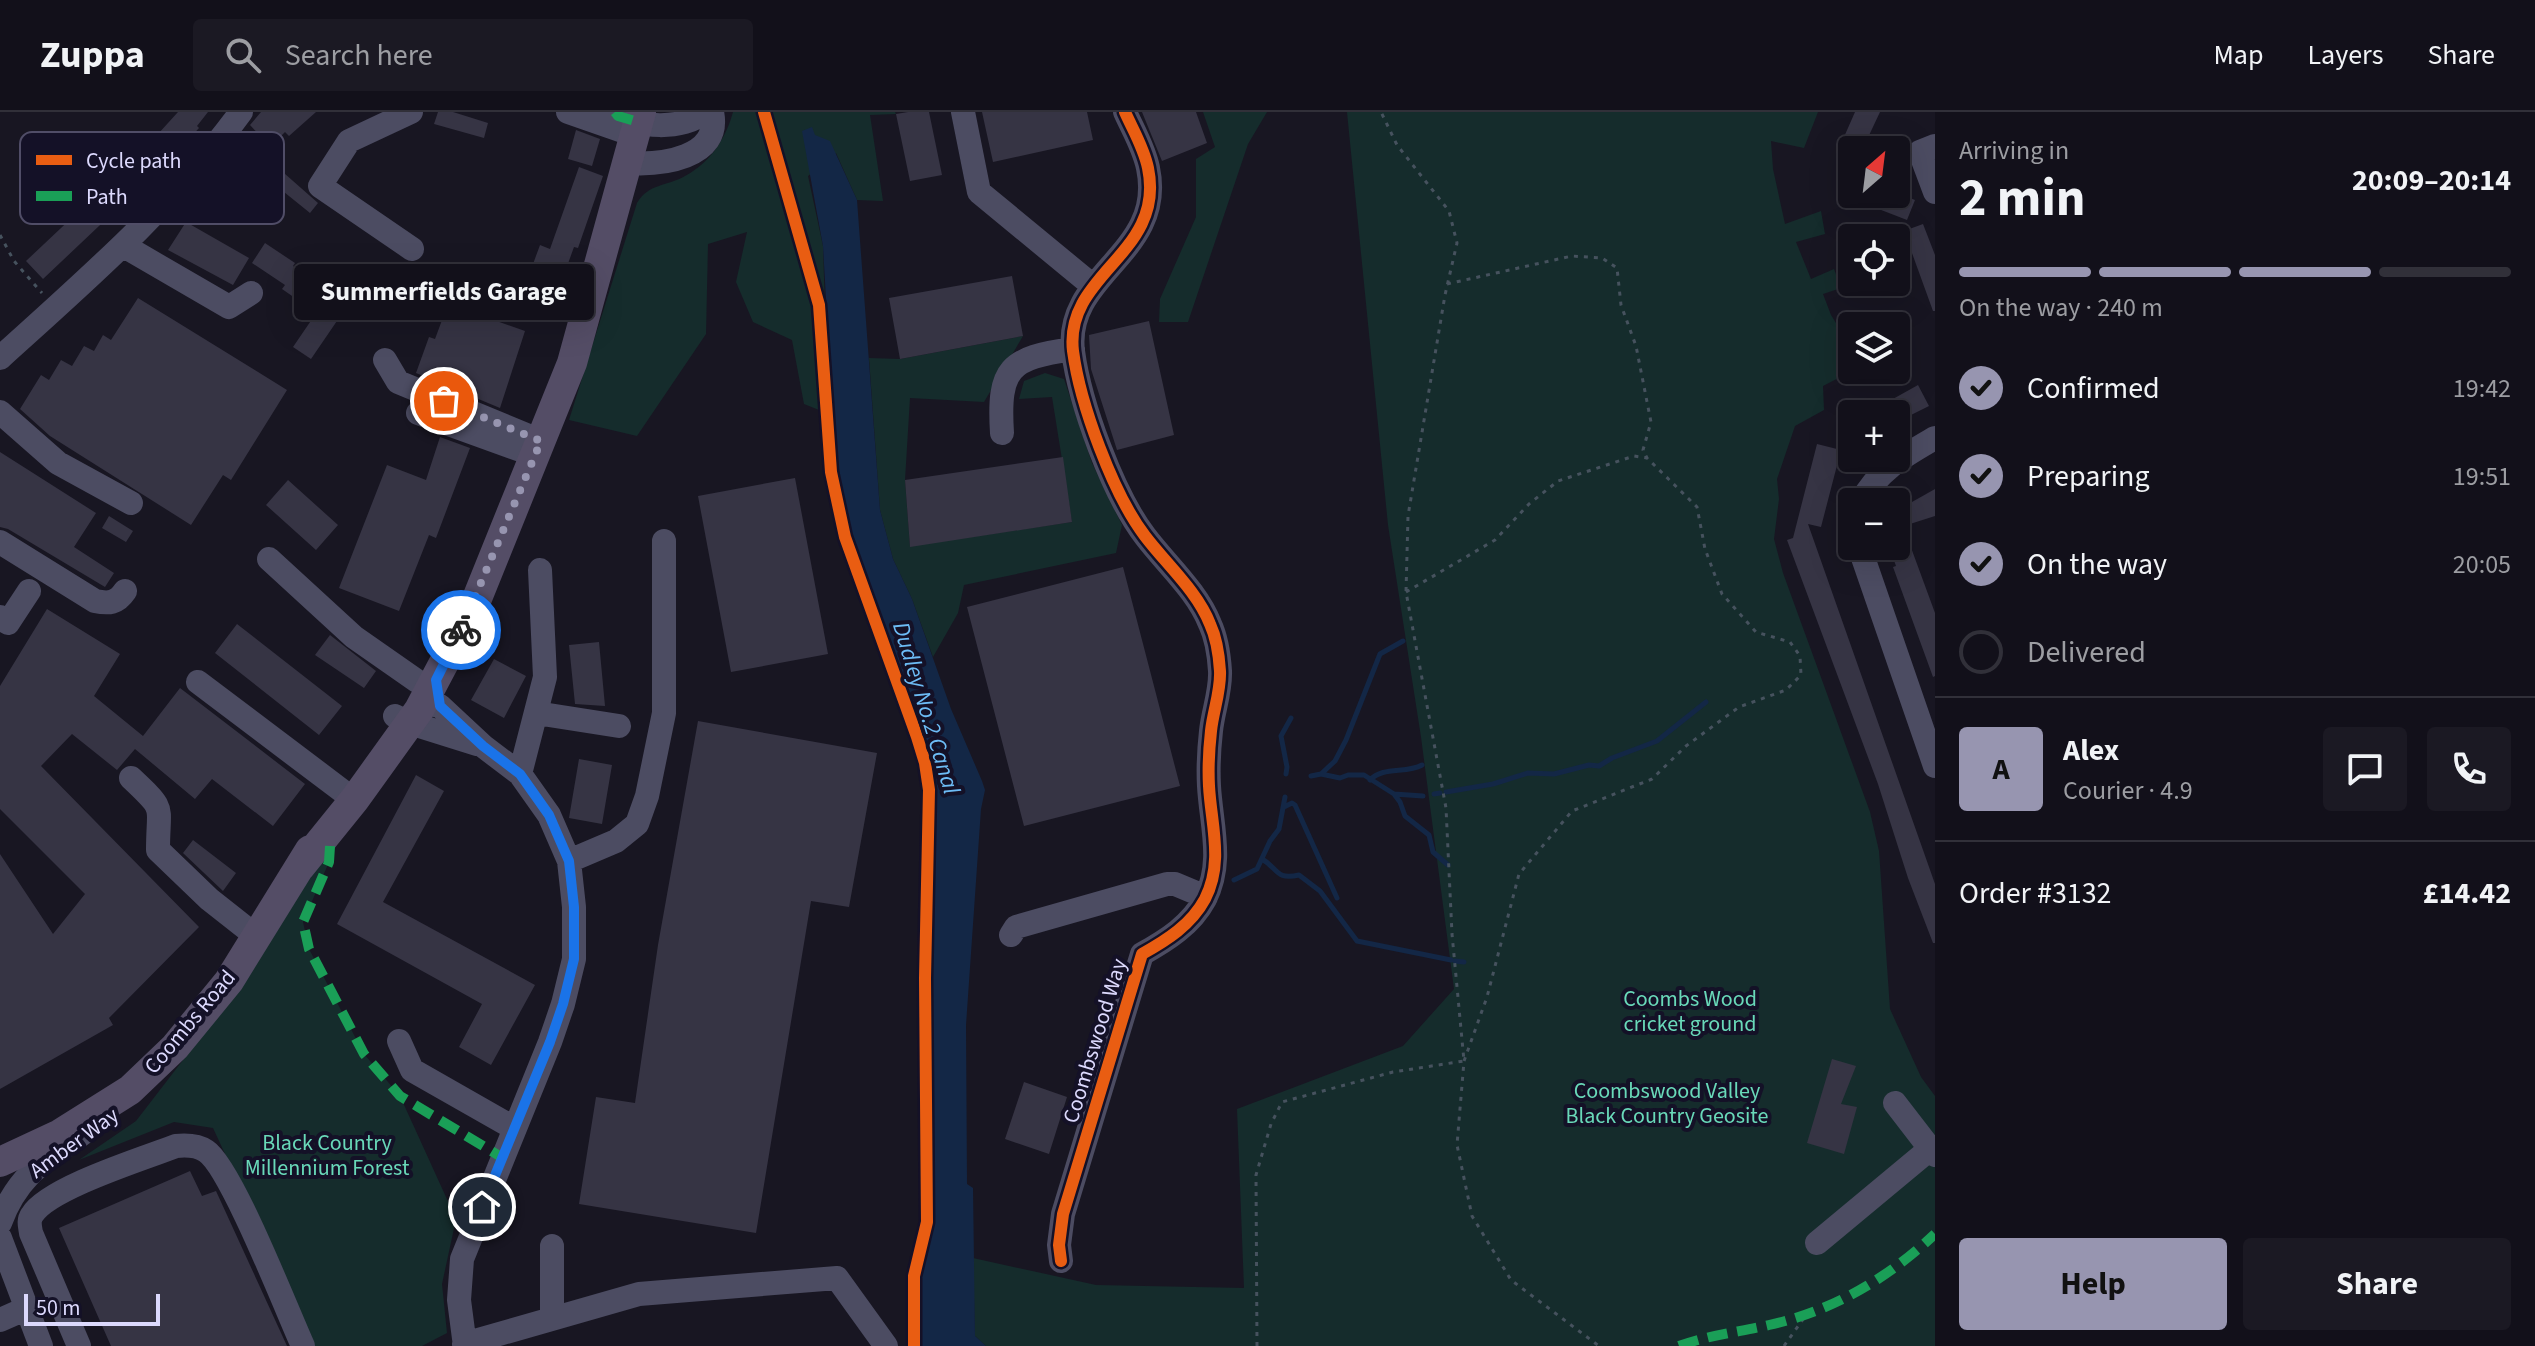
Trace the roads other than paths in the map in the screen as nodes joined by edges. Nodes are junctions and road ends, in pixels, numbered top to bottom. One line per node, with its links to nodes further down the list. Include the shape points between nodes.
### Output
1 (241, 112): 9 (street)
2 (411, 112): 14 (street, via 349,141 320,186)
3 (568, 112): 8 (street)
4 (704, 112): 8 (street, via 676,125)
5 (712, 112): 8 (street, via 707,139 691,156 649,164)
6 (963, 112): 15 (street, via 979,192)
7 (1125, 112): 15 (street, Coombswood Way, via 1148,169 1149,196 1132,242)
8 (632, 129): 24 (main road, via 572,363)
9 (226, 132)
10 (1935, 146): 11 (street, via 1920,152)
11 (1935, 192)
12 (144, 224): 13 (street)
13 (124, 246): 16 (street, via 229,307); 18 (street)
14 (412, 249)
15 (1093, 286): 17 (street, Coombswood Way, via 1075,316)
16 (251, 293)
17 (1073, 349): 22 (street, via 1043,353 1011,371 1002,386); 48 (street, Coombswood Way, via 1104,461 1143,534 1210,622 1218,648 1209,787 1216,835)
18 (0, 358)
19 (385, 360): 24 (street, via 398,382)
20 (0, 412): 26 (street, via 58,463)
21 (418, 413): 24 (street)
22 (1002, 433)
23 (1935, 438): 25 (street, via 1903,457)
24 (538, 448): 37 (main road, via 474,606)
25 (1868, 488)
26 (131, 503)
27 (664, 541): 46 (street, via 664,713 647,796 637,824 616,841)
28 (0, 542): 33 (street, via 95,601 108,604)
29 (269, 559): 37 (street)
30 (1864, 560): 42 (street)
31 (540, 570): 38 (street, via 545,677)
32 (29, 591): 34 (street, via 8,623)
33 (125, 591)
34 (0, 617)
35 (198, 682): 45 (street)
36 (242, 697): 45 (street)
37 (418, 704): 40 (street); 40 (street); 41 (main road)
38 (536, 713): 39 (street); 43 (street)
39 (619, 726)
40 (483, 746): 43 (street)
41 (381, 750): 45 (main road, Coombs Road); 47 (main road, Coombs Road)
42 (1935, 766)
43 (520, 774): 46 (street, via 549,815)
44 (131, 778): 50 (street, via 161,811 158,850)
45 (350, 787): 47 (main road, Coombs Road)
46 (569, 861): 54 (street, via 574,959 550,1042)
47 (300, 867): 50 (main road, Coombs Road)
48 (1206, 897): 49 (street, via 1167,884 1016,927); 61 (street, Coombswood Way, via 1193,918 1142,954 1063,1214)
49 (1011, 935)
50 (256, 936): 52 (main road, Coombs Road, via 229,981)
51 (399, 1041): 54 (street, via 412,1070)
52 (155, 1066): 56 (main road, Coombs Road, via 130,1090 60,1134); 57 (street, Amber Way, via 124,1107 27,1176 9,1199)
53 (1895, 1103): 55 (street)
54 (514, 1128): 65 (street, via 462,1259 459,1300)
55 (1932, 1152): 59 (street)
56 (0, 1162)
57 (0, 1223)
58 (0, 1238): 62 (street)
59 (1817, 1243)
60 (552, 1246): 63 (street)
61 (1061, 1261)
62 (25, 1309): 64 (street); 66 (street)
63 (552, 1318): 65 (street); 69 (street, via 639,1294 837,1278)
64 (0, 1320)
65 (465, 1345)
66 (41, 1346)
67 (79, 1346): 68 (street, via 31,1233 33,1212 68,1188 176,1146 191,1145 207,1151 229,1179)
68 (303, 1346)
69 (886, 1346)

